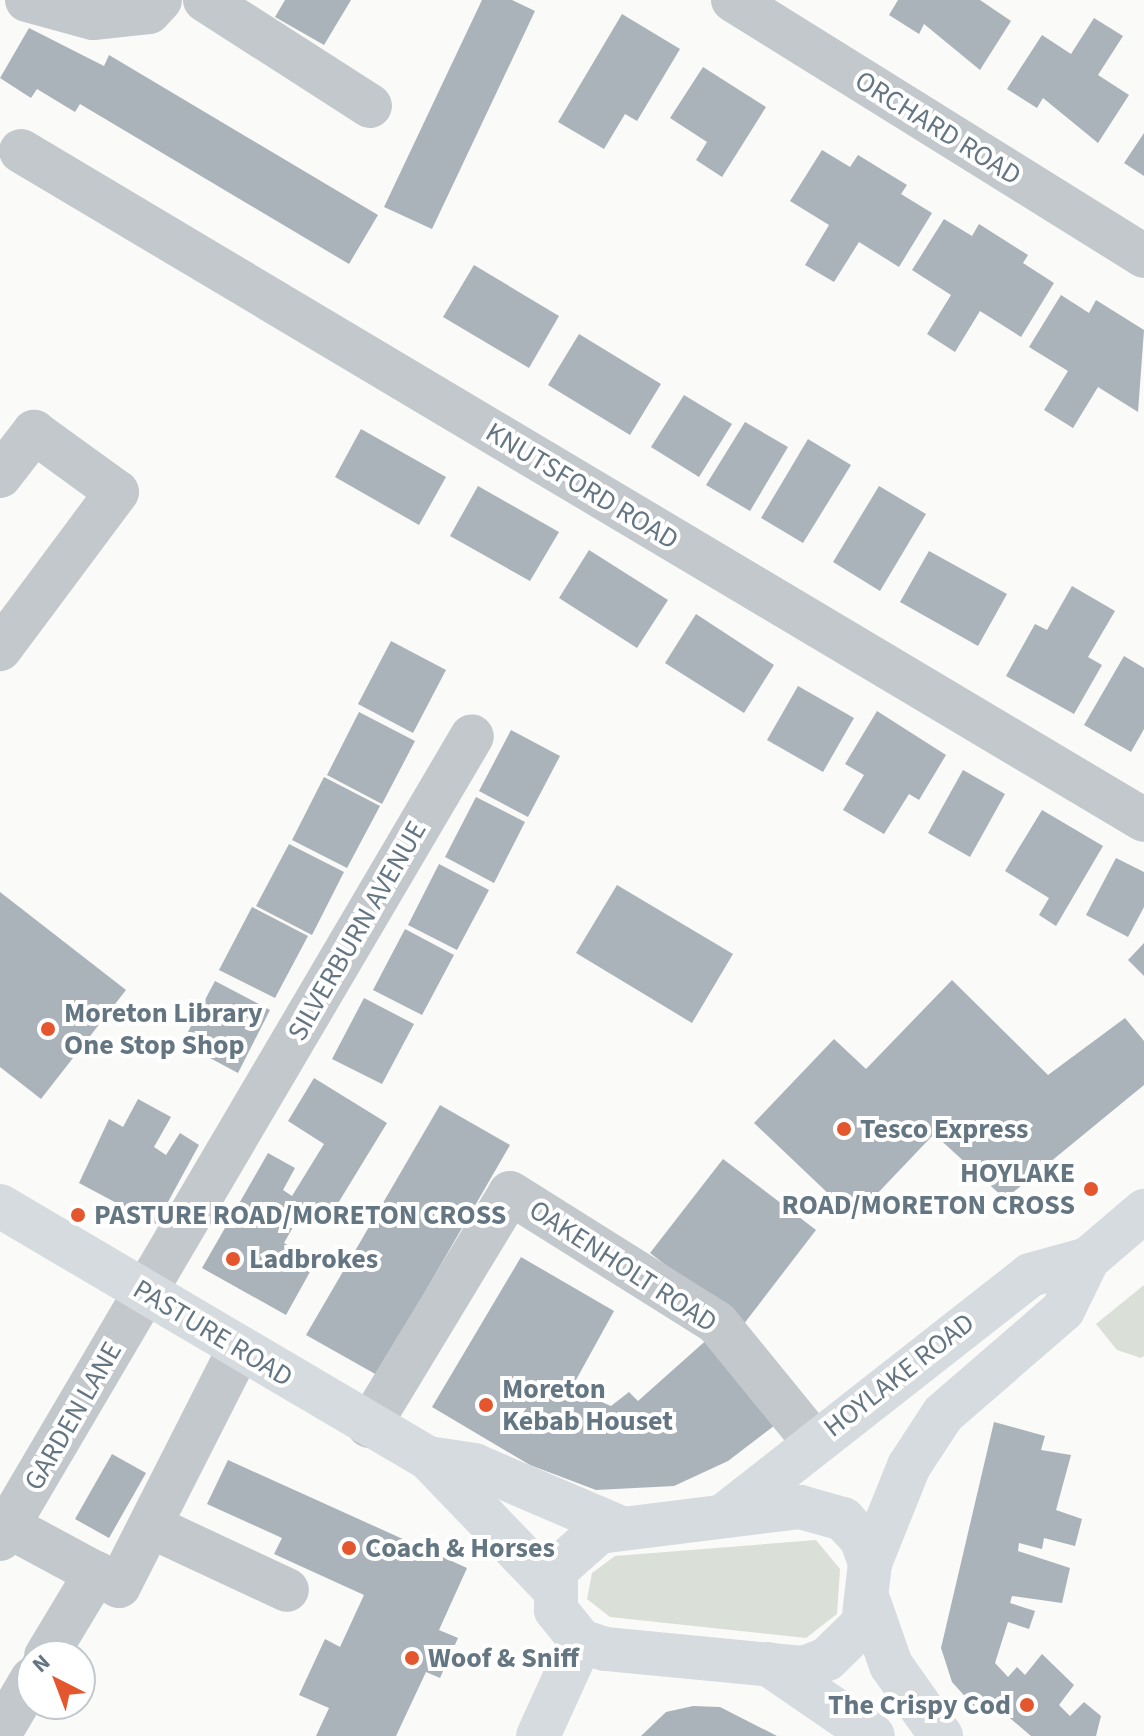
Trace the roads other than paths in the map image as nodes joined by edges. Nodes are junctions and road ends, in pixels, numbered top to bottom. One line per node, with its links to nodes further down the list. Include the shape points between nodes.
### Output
1 (27, 0): 2 (street, via 93,18 149,12)
2 (160, 0)
3 (205, 0): 5 (street)
4 (733, 0): 7 (street, ORCHARD ROAD)
5 (370, 106)
6 (21, 151): 11 (street, KNUTSFORD ROAD)
7 (1144, 256)
8 (0, 476): 9 (street, via 34,432 117,492)
9 (0, 649)
10 (472, 736): 15 (street, SILVERBURN AVENUE)
11 (1144, 820)
12 (1144, 1211): 14 (main road, HOYLAKE ROAD)
13 (4, 1217): 15 (main road, PASTURE ROAD)
14 (1088, 1259): 18 (main road, HOYLAKE ROAD, via 1030,1275); 25 (main road, HOYLAKE ROAD, via 1063,1310 943,1414 909,1466)
15 (146, 1292): 16 (main road, PASTURE ROAD); 23 (street, GARDEN LANE)
16 (240, 1348): 17 (main road, PASTURE ROAD); 21 (street)
17 (369, 1426): 18 (street, OAKENHOLT ROAD, via 510,1193 717,1323); 19 (main road, PASTURE ROAD)
18 (814, 1442): 20 (main road, HOYLAKE ROAD)
19 (428, 1458): 22 (main road, PASTURE ROAD, via 474,1465); 26 (main road, PASTURE ROAD)
20 (723, 1516): 22 (main road); 25 (main road, via 824,1511 861,1538)
21 (150, 1526): 24 (street, via 119,1586); 27 (street)
22 (621, 1528): 26 (main road, via 569,1552)
23 (4, 1532): 24 (street)
24 (96, 1573): 28 (street)
25 (870, 1584): 30 (main road, HOYLAKE ROAD, via 848,1646 803,1668); 35 (main road, via 891,1665)
26 (552, 1587): 29 (main road, via 556,1610)
27 (287, 1590)
28 (56, 1640)
29 (581, 1641): 30 (main road, HOYLAKE ROAD); 33 (main road)
30 (768, 1664): 34 (main road)
31 (16, 1706): 32 (street)
32 (0, 1733)
33 (538, 1736)
34 (873, 1736)
35 (941, 1736)

